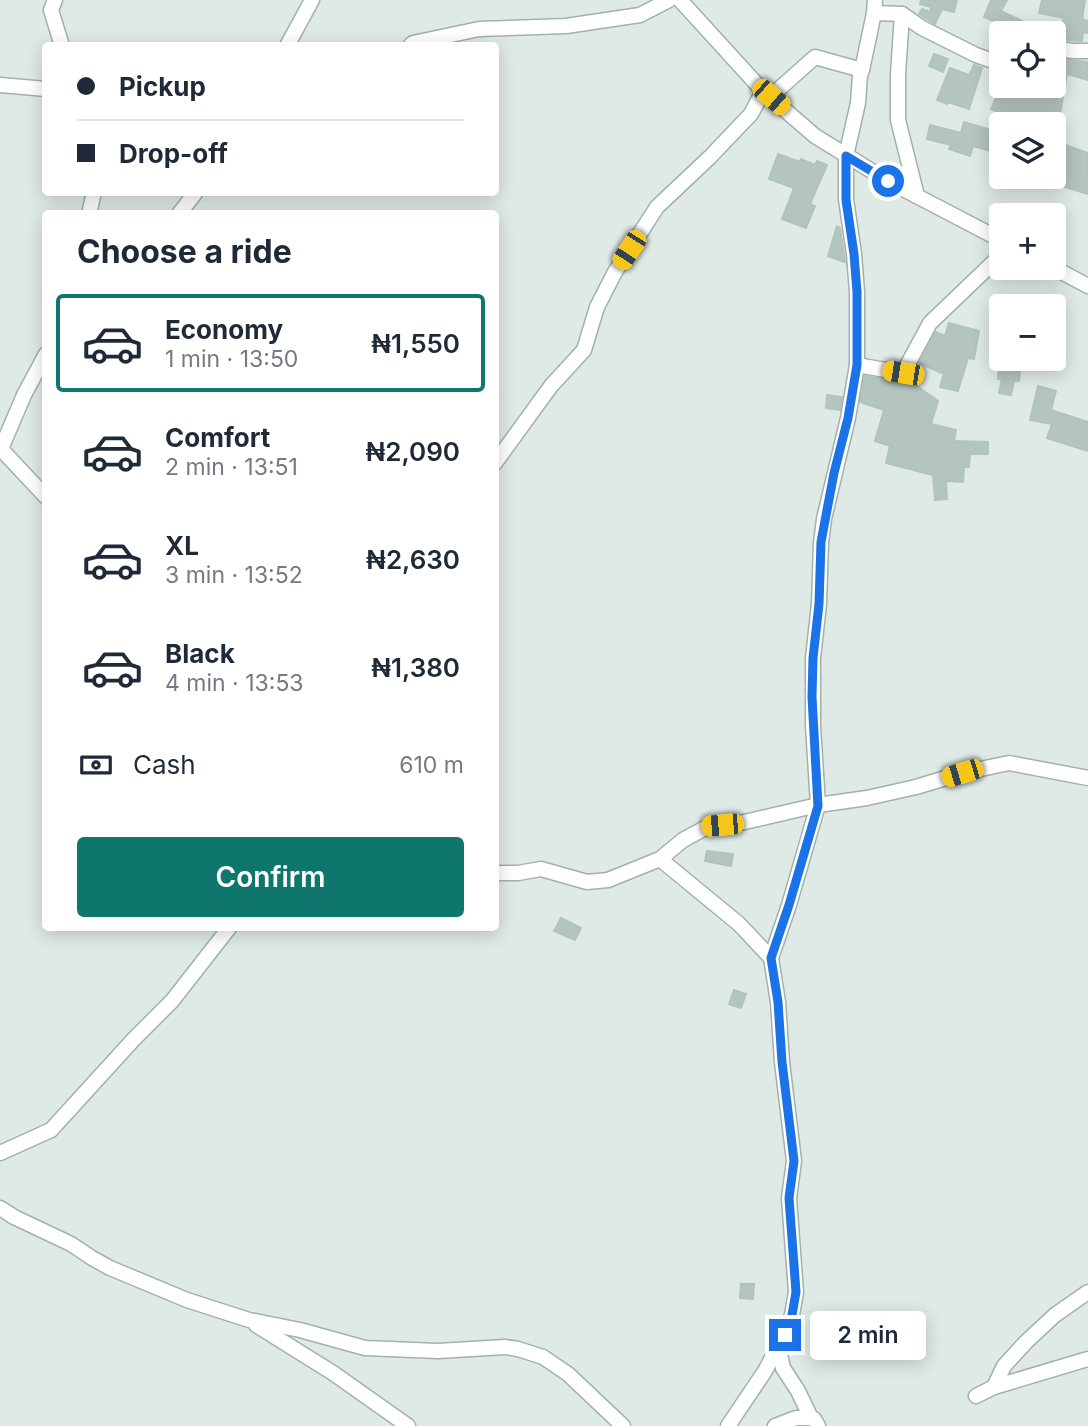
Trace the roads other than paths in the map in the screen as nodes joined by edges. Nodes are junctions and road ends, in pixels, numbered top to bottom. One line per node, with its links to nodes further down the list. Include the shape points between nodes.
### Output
1 (55, 0): 7 (street, via 51,10)
2 (312, 0): 8 (street)
3 (669, 0): 9 (street, via 640,15 566,26 479,29)
4 (680, 0): 16 (street)
5 (875, 7): 6 (street); 13 (street)
6 (902, 14): 12 (street); 19 (street, via 898,120)
7 (61, 42)
8 (289, 42)
9 (418, 42)
10 (1066, 50): 11 (street)
11 (1088, 51)
12 (989, 60)
13 (862, 70): 16 (street, via 815,57); 17 (street)
14 (0, 85): 15 (street)
15 (42, 89)
16 (767, 94): 17 (street); 28 (street, via 657,207 603,295 584,350 551,386)
17 (846, 156): 19 (street); 26 (street, via 846,200 857,292)
18 (193, 196): 20 (street)
19 (917, 196): 21 (street)
20 (181, 210)
21 (989, 234)
22 (989, 266): 26 (street, via 930,323 903,373)
23 (1066, 274): 24 (street)
24 (1088, 286)
25 (42, 361): 27 (street)
26 (857, 365): 31 (street, via 821,542 812,697)
27 (0, 449): 29 (street)
28 (499, 458)
29 (42, 492)
30 (1088, 778): 31 (street, via 1009,763)
31 (818, 806): 32 (street, via 707,827); 35 (street)
32 (660, 859): 33 (street, via 608,880 587,882 541,869); 35 (street, via 739,924)
33 (499, 873)
34 (227, 931): 36 (street, via 172,1001 51,1130)
35 (771, 958): 40 (street, via 794,1161 789,1198 796,1292)
36 (0, 1153)
37 (0, 1208): 39 (street, via 110,1268 164,1292)
38 (1088, 1292): 42 (street, via 1026,1342 1004,1366)
39 (249, 1320): 45 (street); 46 (street, via 365,1348 518,1349 543,1357 568,1374)
40 (785, 1335): 44 (street, via 780,1355 783,1368); 47 (street)
41 (1088, 1359): 42 (street)
42 (994, 1387): 43 (street)
43 (976, 1396)
44 (814, 1422): 48 (street, via 796,1418)
45 (408, 1426)
46 (623, 1426)
47 (728, 1426)
48 (775, 1426)

